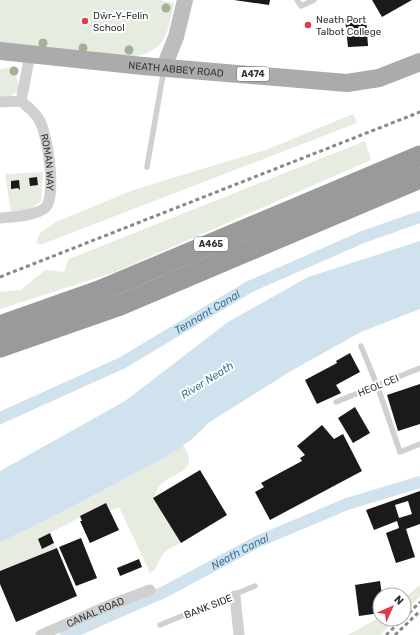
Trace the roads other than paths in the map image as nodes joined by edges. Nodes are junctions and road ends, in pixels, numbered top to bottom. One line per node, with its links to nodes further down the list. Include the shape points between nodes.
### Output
1 (185, 0): 7 (street, via 176,37)
2 (298, 0): 3 (lane, via 301,6)
3 (314, 0)
4 (4, 53): 5 (main road, NEATH ABBEY ROAD / A474)
5 (30, 55): 7 (main road, NEATH ABBEY ROAD / A474); 8 (street)
6 (420, 62): 7 (main road, NEATH ABBEY ROAD / A474, via 379,78 341,83)
7 (164, 67): 11 (lane)
8 (21, 101): 9 (street); 13 (street, ROMAN WAY, via 39,119 47,139 50,200 46,207 38,212)
9 (0, 102)
10 (420, 156): 14 (highway, A465, via 99,291)
11 (147, 168)
12 (420, 178): 16 (highway, A465, via 120,305)
13 (0, 218)
14 (0, 326)
15 (361, 346): 18 (lane)
16 (0, 347)
17 (420, 368): 18 (lane, HEOL CEI)
18 (377, 385): 19 (lane, HEOL CEI); 20 (lane, via 400,452)
19 (336, 402)
20 (420, 444)
21 (255, 586): 23 (lane, BANK SIDE)
22 (150, 590): 25 (street, CANAL ROAD)
23 (235, 596): 24 (lane, BANK SIDE); 26 (street)
24 (160, 625)
25 (41, 635)
26 (239, 635)

